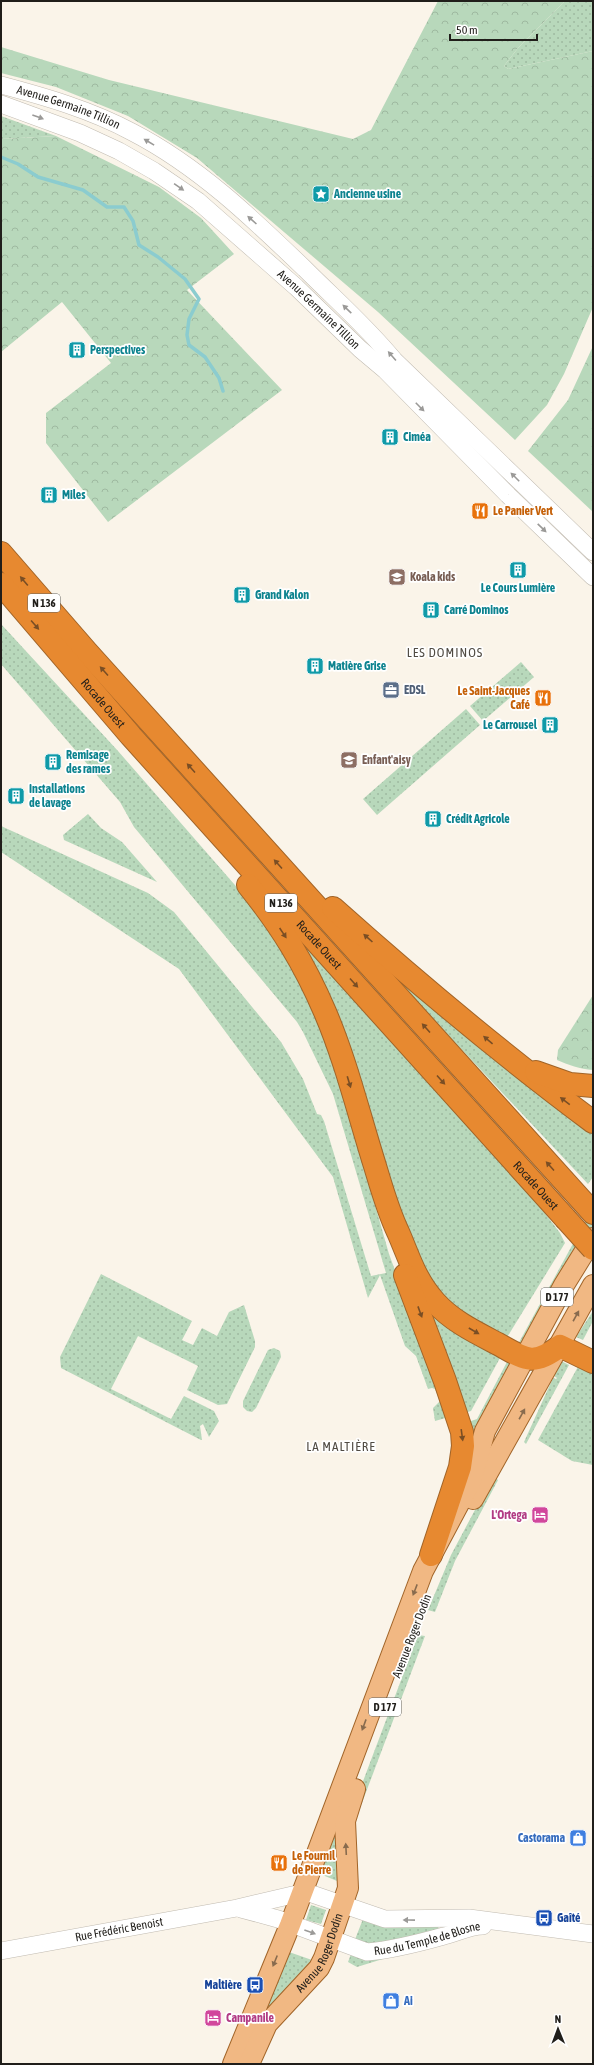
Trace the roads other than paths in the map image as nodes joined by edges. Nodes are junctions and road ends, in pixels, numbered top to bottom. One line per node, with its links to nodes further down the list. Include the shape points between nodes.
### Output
1 (1, 85): 3 (street, Avenue Germaine Tillion, one-way to 1, via 394,360 278,243 212,184 186,165 116,124 69,104)
2 (1, 104): 5 (street, Avenue Germaine Tillion, one-way to 5, via 119,151 198,201 385,370)
3 (593, 552)
4 (1, 553): 8 (highway, Rocade Ouest / N 136, one-way to 4)
5 (593, 577)
6 (1, 584): 7 (highway, Rocade Ouest / N 136, one-way to 7)
7 (131, 736): 13 (highway, one-way to 13, via 249,887 298,955 326,1014 337,1045); 15 (highway, Rocade Ouest / N 136, one-way to 15, bridge)
8 (304, 893): 9 (highway, one-way to 8, via 333,908); 12 (highway, Rocade Ouest / N 136, one-way to 8)
9 (518, 1065): 10 (highway, via 570,1084); 11 (highway, one-way to 9)
10 (593, 1086)
11 (593, 1122)
12 (593, 1213)
13 (392, 1222): 18 (highway, one-way to 18, via 410,1264 434,1301 460,1324); 21 (highway, one-way to 21, via 391,1235 462,1432 460,1467)
14 (593, 1238): 18 (main road, D 177, via 564,1285)
15 (593, 1248): 17 (main road)
16 (593, 1285): 17 (main road, D 177, one-way to 16)
17 (554, 1342): 18 (highway, via 548,1355); 19 (highway); 20 (main road, Avenue Roger Dodin / D 177, one-way to 17)
18 (530, 1359): 20 (main road, via 504,1416); 21 (main road, Avenue Roger Dodin / D 177, via 485,1431 471,1481)
19 (593, 1362)
20 (506, 1442): 23 (main road, Avenue Roger Dodin / D 177, one-way to 20, via 348,1888 345,1821 348,1808 453,1532)
21 (431, 1555): 22 (main road, Avenue Roger Dodin / D 177, one-way to 22)
22 (301, 1893): 23 (street, Rue du Temple de Blosne); 24 (street, Rue Frédéric Benoist); 26 (main road, Avenue Roger Dodin / D 177)
23 (344, 1905): 25 (street, Rue du Temple de Blosne, one-way to 23, via 386,1919); 30 (main road, Avenue Roger Dodin / D 177)
24 (237, 1908): 26 (street, Rue Frédéric Benoist); 31 (street, Rue Frédéric Benoist)
25 (448, 1918): 27 (street, Rue du Temple de Blosne, via 469,1918); 28 (street)
26 (290, 1925): 30 (street, Rue du Temple de Blosne, one-way to 30); 32 (main road, Avenue Roger Dodin / D 177, one-way to 32)
27 (593, 1934)
28 (446, 1936): 29 (street, Rue du Temple de Blosne, via 480,1926); 30 (street, Rue du Temple de Blosne, via 367,1952)
29 (593, 1938)
30 (331, 1939): 33 (main road, Avenue Roger Dodin / D 177, via 319,1968 267,2024)
31 (1, 1951)
32 (233, 2064)
33 (249, 2064)

